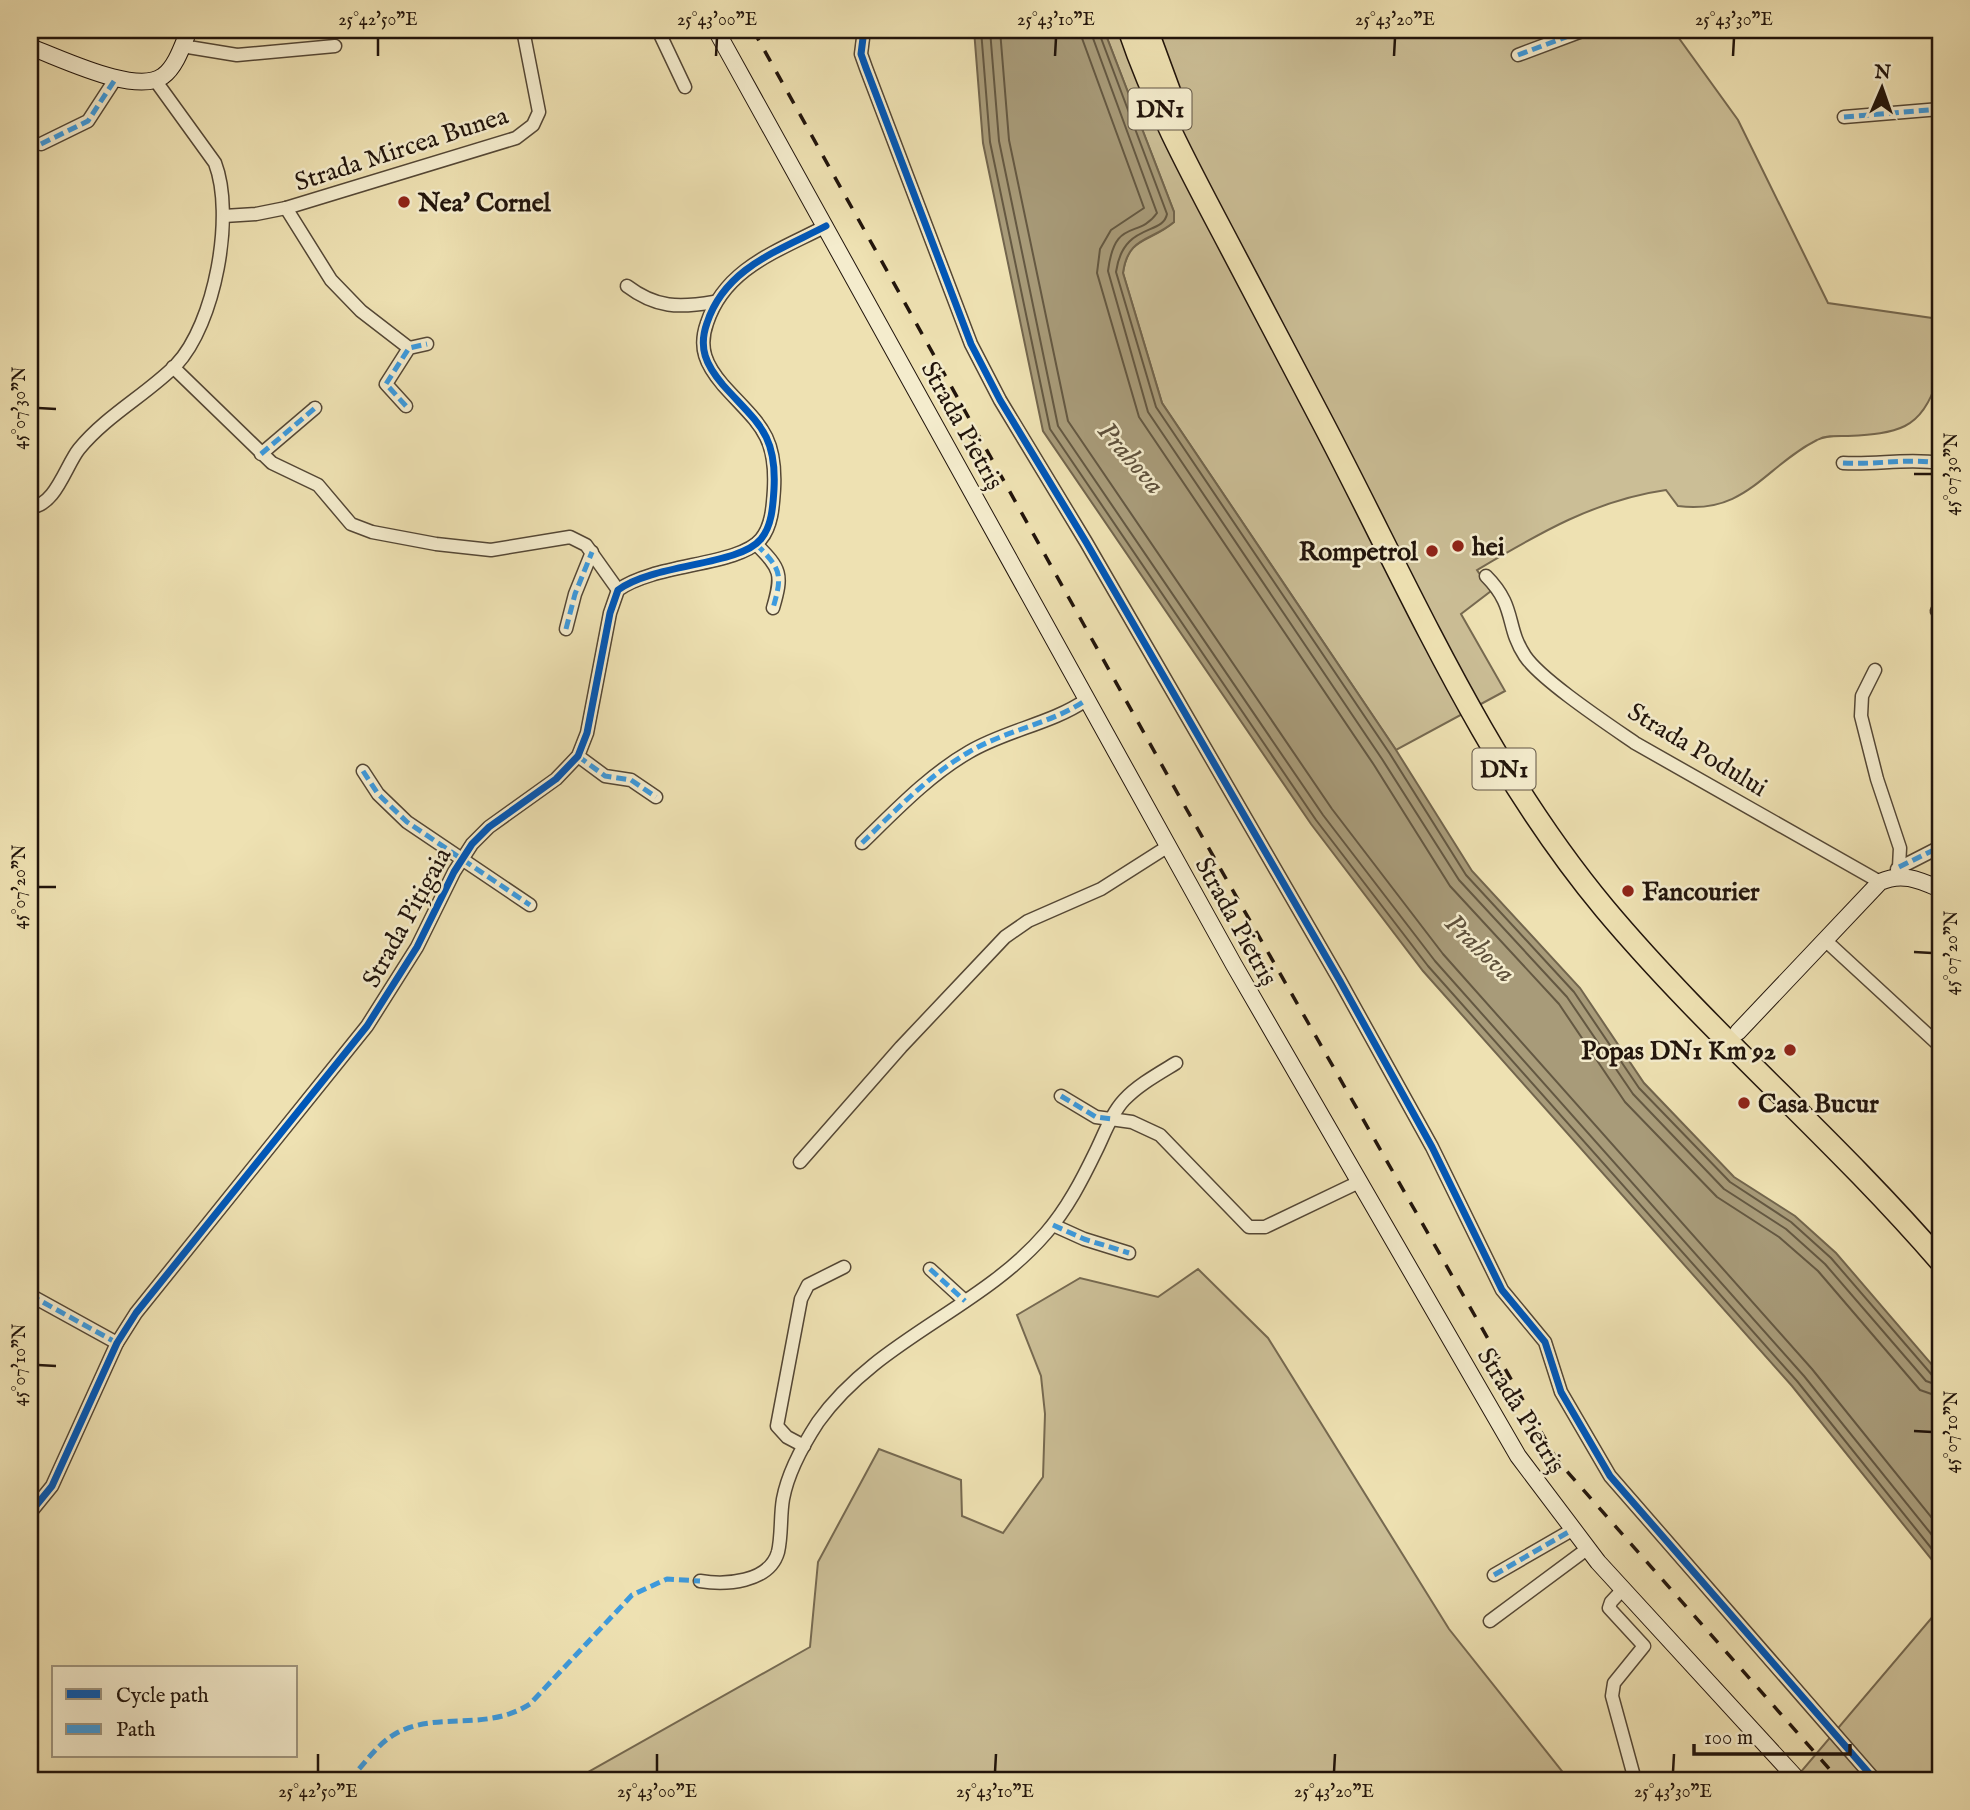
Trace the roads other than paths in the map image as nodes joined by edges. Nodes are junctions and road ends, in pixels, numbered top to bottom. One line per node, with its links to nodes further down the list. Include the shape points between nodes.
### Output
1 (189, 30): 9 (main road)
2 (523, 30): 19 (street, Strada Mircea Bunea, via 539,112 526,132)
3 (658, 30): 15 (street)
4 (716, 30): 21 (main road, Strada Pietriș)
5 (864, 30): 78 (street, via 861,54 971,344 1340,981 1432,1147 1502,1290 1545,1342 1561,1392 1610,1476)
6 (1129, 30): 62 (highway, DN1, via 1182,156 1439,655 1522,798 1631,939 1859,1171)
7 (1147, 30): 52 (highway, DN1, via 1189,141 1485,716 1611,899)
8 (1585, 30): 12 (street)
9 (182, 46): 10 (street, via 237,55); 14 (main road, via 168,71)
10 (335, 46)
11 (30, 47): 13 (main road)
12 (1518, 55)
13 (116, 78): 14 (main road, via 135,83); 18 (street, via 88,121)
14 (155, 80): 20 (street, via 215,163)
15 (685, 87)
16 (1940, 109): 17 (street)
17 (1844, 117)
18 (41, 145)
19 (286, 208): 20 (street, Strada Mircea Bunea); 25 (street, via 331,280 361,311)
20 (224, 216): 26 (street, via 202,321 186,353)
21 (825, 226): 23 (street, via 747,268); 40 (main road, Strada Pietriș)
22 (627, 286): 23 (street, via 646,301 676,306)
23 (714, 302): 33 (street, via 702,335 706,359 765,430 774,456 772,511)
24 (427, 344): 25 (street)
25 (409, 348): 27 (street, via 386,384)
26 (173, 367): 29 (street); 32 (street, via 93,434 45,501)
27 (406, 406)
28 (315, 408): 29 (street)
29 (261, 454): 34 (street, via 318,485 342,517 361,528 491,550 570,537)
30 (1843, 463): 31 (street)
31 (1940, 463)
32 (30, 507)
33 (756, 544): 36 (street, via 733,554 640,576); 37 (street, via 779,569)
34 (592, 552): 36 (street); 38 (street)
35 (1486, 576): 48 (street, Strada Podului, via 1506,600 1519,645 1530,663 1602,720 1635,743)
36 (618, 590): 41 (street, Strada Pițigaia)
37 (773, 608)
38 (566, 629)
39 (1875, 670): 48 (street, via 1861,696 1861,716 1900,848)
40 (1086, 701): 44 (street, via 969,752 934,777); 45 (main road, Strada Pietriș)
41 (578, 756): 43 (street, via 605,776 631,780); 47 (street, Strada Pițigaia, via 556,779 489,827)
42 (363, 771): 47 (street, via 378,794 407,822)
43 (656, 797)
44 (862, 843)
45 (1167, 847): 57 (street, via 1101,889 1028,921 1005,937); 58 (main road, Strada Pietriș)
46 (1940, 847): 48 (street)
47 (463, 857): 50 (street); 67 (street, Strada Pițigaia, via 417,947 367,1026 151,1292)
48 (1889, 875): 49 (main road, Strada Podului, via 1912,877); 51 (main road)
49 (1940, 889)
50 (530, 905)
51 (1825, 940): 52 (main road); 53 (street)
52 (1738, 1032): 60 (highway, DN1)
53 (1940, 1046)
54 (1176, 1063): 56 (street, via 1134,1091)
55 (1061, 1096): 56 (street, via 1096,1118)
56 (1112, 1119): 58 (street, via 1132,1122 1166,1139 1249,1227 1265,1227); 59 (street)
57 (800, 1162)
58 (1357, 1183): 70 (main road, Strada Pietriș, via 1518,1456)
59 (1053, 1225): 61 (street); 66 (street, via 1030,1251)
60 (1940, 1243)
61 (1129, 1252)
62 (1940, 1261)
63 (844, 1267): 68 (street, via 808,1285 801,1299 777,1426)
64 (930, 1269): 66 (street)
65 (30, 1295): 67 (street)
66 (965, 1301): 68 (street, via 851,1383)
67 (117, 1343): 69 (street, Strada Pițigaia, via 52,1486)
68 (804, 1446): 73 (street, via 786,1488 778,1551 771,1565 741,1580)
69 (30, 1513)
70 (1572, 1530): 71 (main road, Strada Pietriș); 72 (street)
71 (1587, 1549): 74 (main road, Strada Pietriș); 75 (street)
72 (1494, 1575)
73 (700, 1581)
74 (1623, 1589): 76 (street, via 1609,1608 1644,1646 1614,1683 1612,1696); 77 (main road, Strada Pietriș)
75 (1490, 1621)
76 (1635, 1780)
77 (1798, 1780)
78 (1875, 1780)

